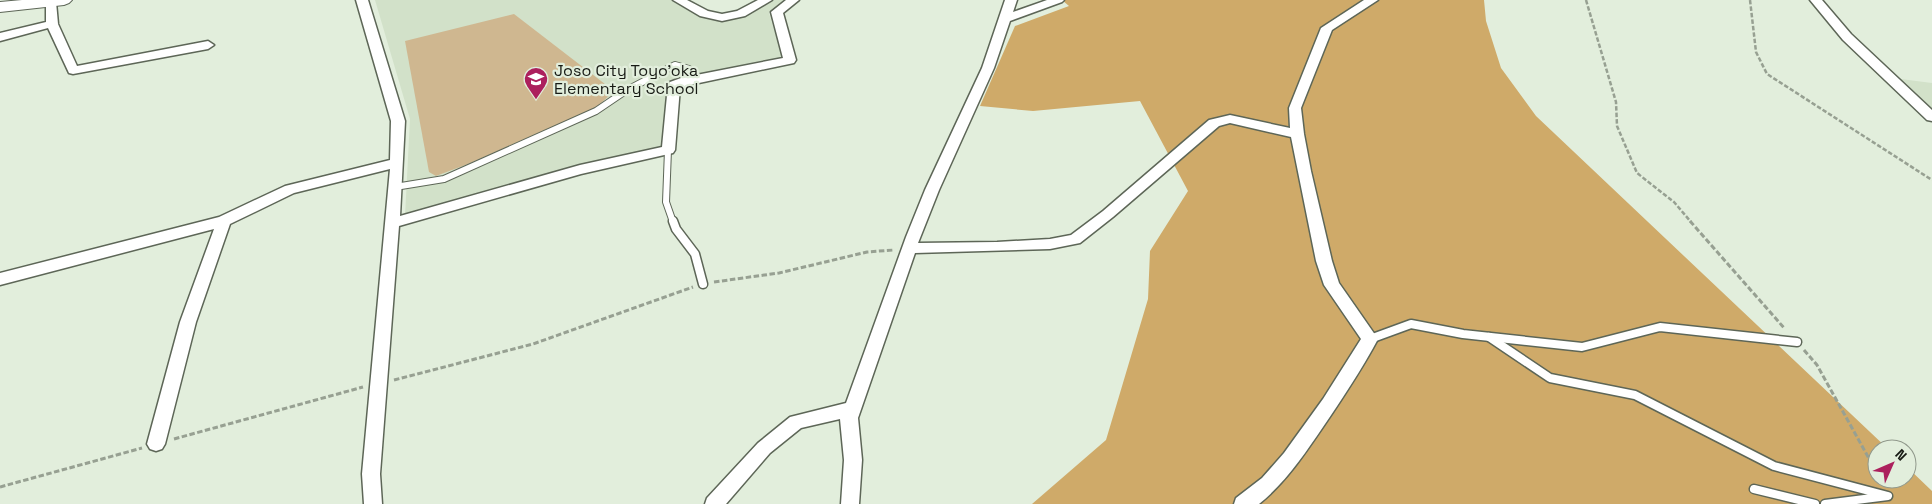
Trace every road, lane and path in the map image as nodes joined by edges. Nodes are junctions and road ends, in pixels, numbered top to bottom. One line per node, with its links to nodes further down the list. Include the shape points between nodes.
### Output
1 (362, 0): 21 (street, via 398,121)
2 (679, 0): 3 (street, via 712,18 726,19 747,12)
3 (766, 0)
4 (793, 0): 17 (street, via 777,12 790,60)
5 (1011, 0): 13 (street)
6 (1058, 0): 13 (street)
7 (1372, 0): 19 (street, via 1327,28 1295,108)
8 (1586, 0): 31 (path, via 1616,102 1617,126 1637,173 1674,202)
9 (1750, 0): 22 (path, via 1756,52 1767,74)
10 (1816, 0): 18 (street, via 1847,37)
11 (57, 1): 12 (main road); 14 (street)
12 (0, 7)
13 (1004, 19): 26 (street, via 988,68)
14 (52, 24): 15 (street); 16 (street, via 73,70)
15 (0, 37)
16 (208, 45)
17 (692, 79): 20 (street, via 674,85); 23 (lane, via 689,69 675,65 627,90 596,111 444,179)
18 (1932, 117)
19 (1297, 134): 26 (street, via 1230,120 1214,123 1075,239 997,247); 30 (street, via 1324,261 1332,284)
20 (668, 150): 25 (street, via 580,170); 28 (lane, via 666,202 676,229 694,254)
21 (397, 163): 23 (street); 24 (street, via 290,189)
22 (1932, 180)
23 (395, 187): 25 (street)
24 (224, 221): 27 (street); 34 (street, via 188,322)
25 (391, 223): 32 (street)
26 (909, 248): 28 (path, via 867,252 779,273); 33 (street)
27 (0, 280)
28 (704, 284): 32 (path, via 533,344)
29 (1489, 337): 30 (lane, via 1411,324); 31 (lane, via 1582,347 1660,327); 43 (lane, via 1550,378 1636,395 1774,466 1888,496)
30 (1370, 339): 41 (street, via 1336,397 1277,476)
31 (1797, 342): 35 (path, via 1817,365)
32 (378, 383): 34 (path); 38 (street, via 370,474)
33 (852, 410): 39 (street, via 796,422 764,448); 40 (street, via 849,418 853,460)
34 (156, 444): 36 (path)
35 (1867, 455)
36 (0, 487)
37 (1754, 489): 42 (lane)
38 (373, 504)
39 (714, 504)
40 (850, 504)
41 (1243, 504)
42 (1815, 504)
43 (1825, 504)

